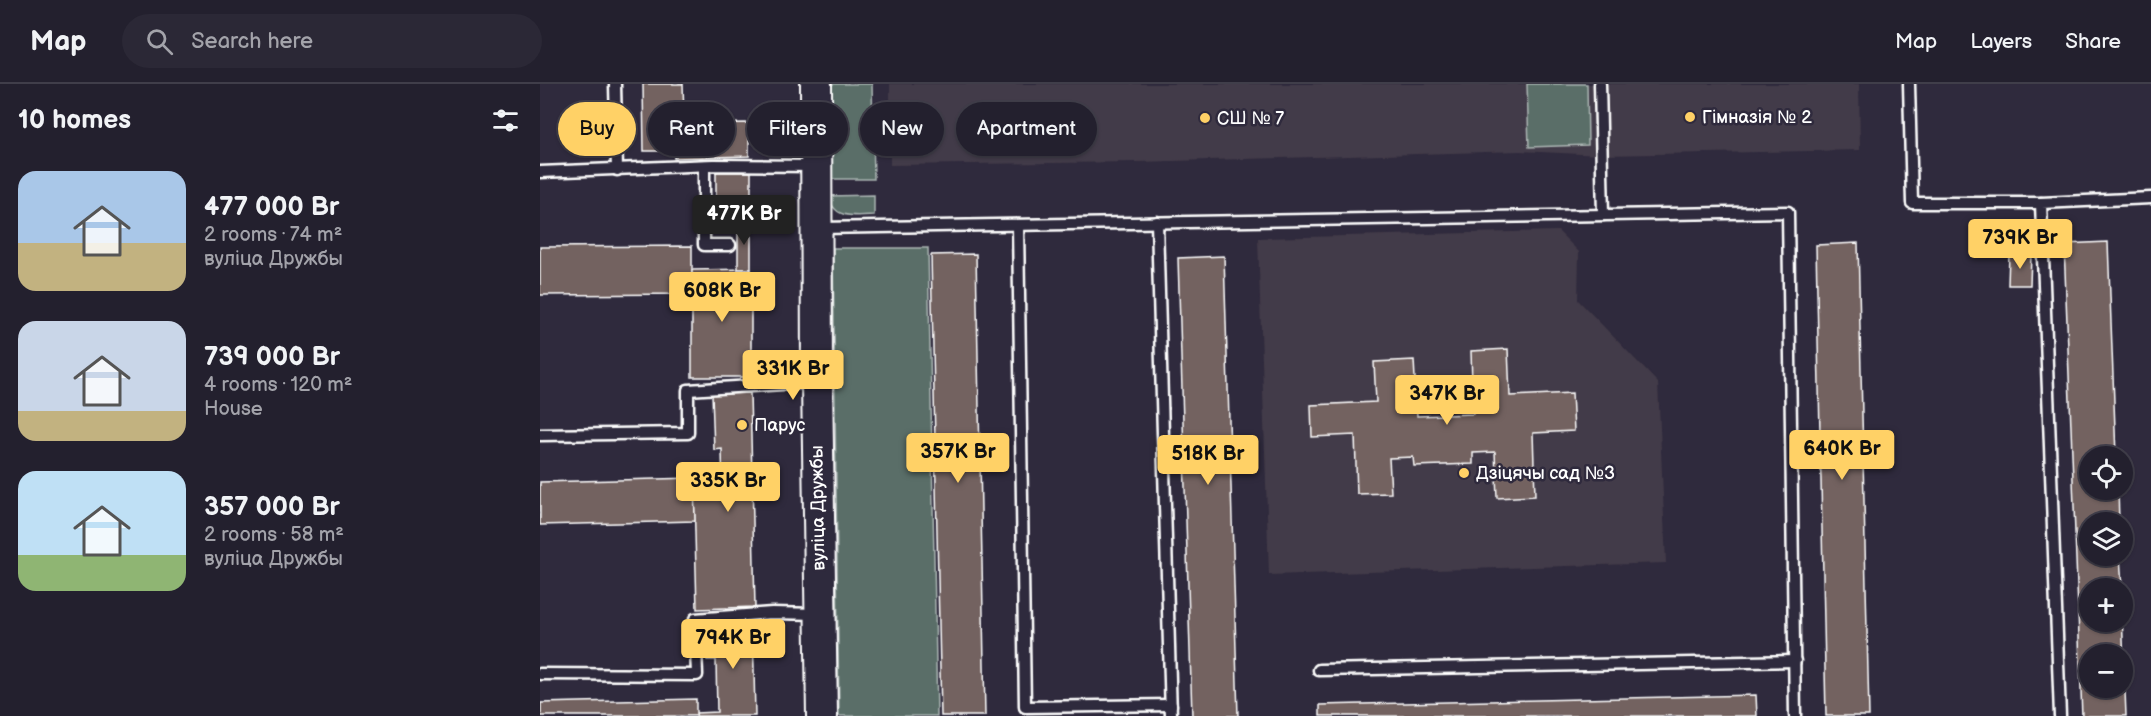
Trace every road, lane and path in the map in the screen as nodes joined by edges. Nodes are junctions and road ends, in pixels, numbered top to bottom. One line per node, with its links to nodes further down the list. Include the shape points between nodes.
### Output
1 (615, 84): 7 (lane)
2 (816, 84): 6 (street, вуліца Дружбы)
3 (1600, 84): 11 (lane)
4 (1909, 84): 10 (lane, via 1912,203)
5 (704, 166): 6 (lane); 7 (lane); 15 (lane, via 704,245)
6 (816, 166): 14 (street, вуліца Дружбы)
7 (616, 170): 8 (lane)
8 (540, 172)
9 (2151, 198): 10 (lane)
10 (2041, 203): 25 (lane)
11 (1603, 215): 12 (lane); 19 (lane, via 1788,212)
12 (1157, 222): 13 (lane); 22 (lane)
13 (1017, 225): 14 (lane); 22 (lane, via 1025,707)
14 (817, 228): 16 (street, вуліца Дружбы)
15 (730, 245)
16 (817, 382): 17 (lane, via 687,390 688,433); 18 (street, вуліца Дружбы)
17 (540, 435)
18 (820, 614): 21 (lane, via 695,619 697,675); 23 (street, вуліца Дружбы)
19 (1795, 661): 20 (lane); 24 (lane)
20 (1319, 670)
21 (540, 674)
22 (1171, 710)
23 (822, 716)
24 (1796, 716)
25 (2060, 716)

